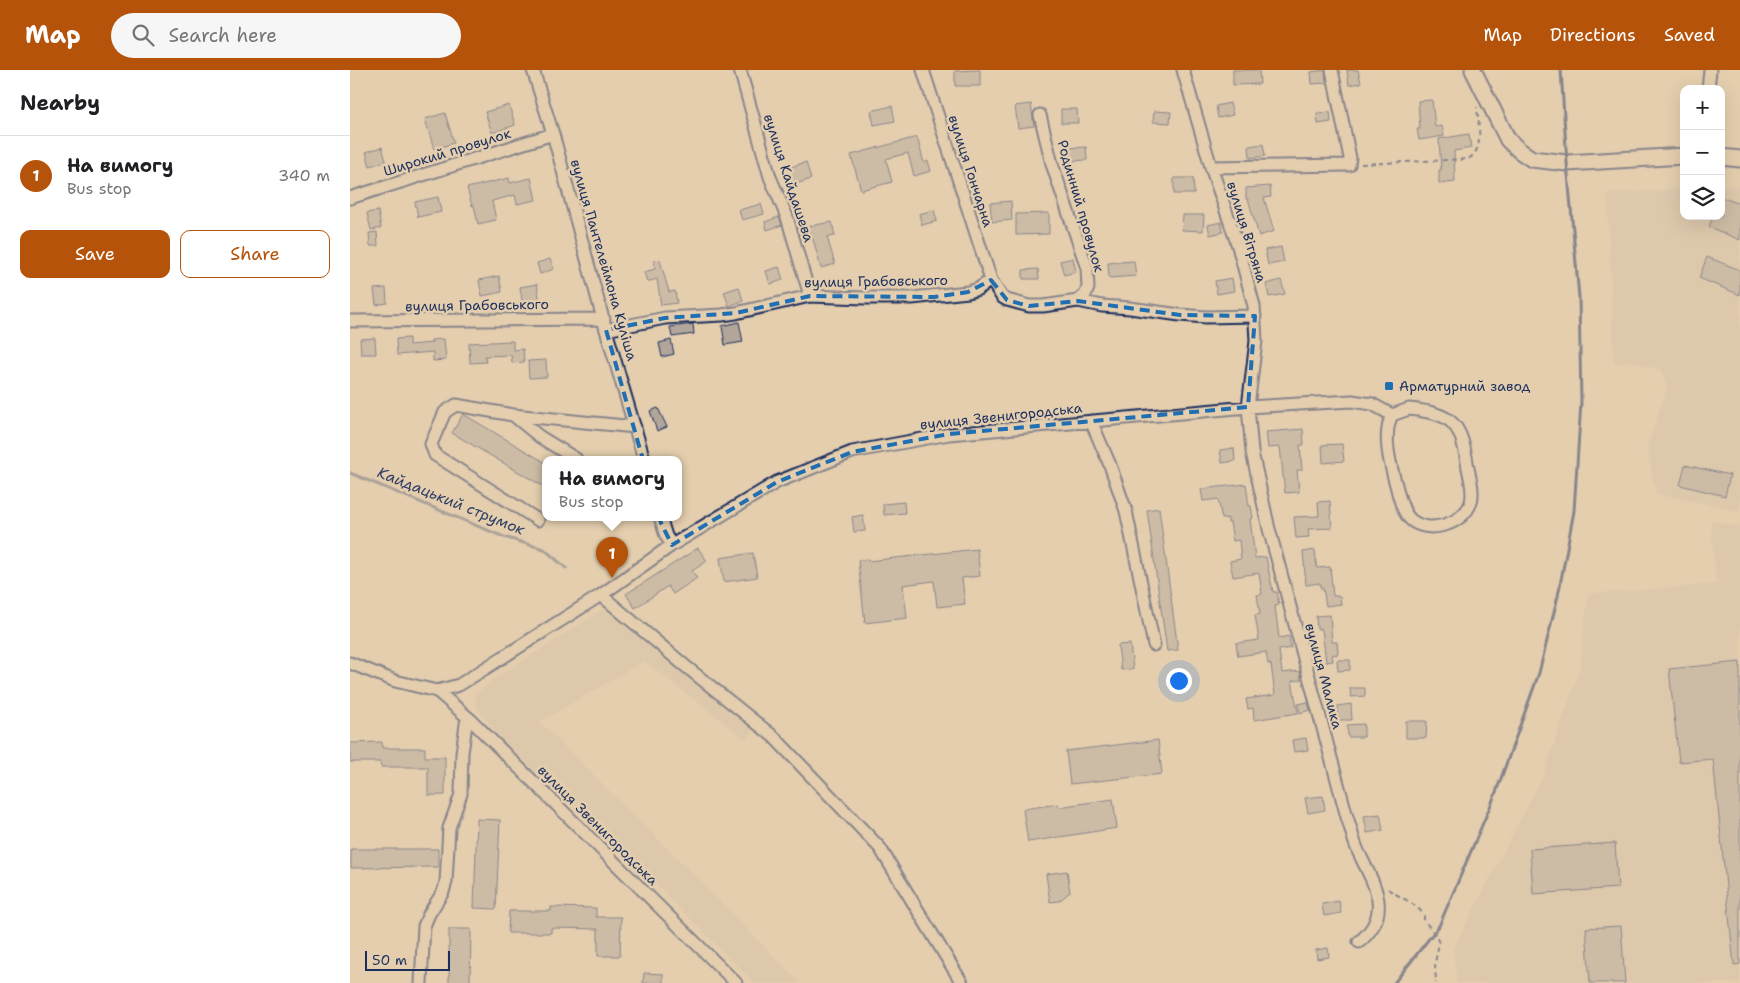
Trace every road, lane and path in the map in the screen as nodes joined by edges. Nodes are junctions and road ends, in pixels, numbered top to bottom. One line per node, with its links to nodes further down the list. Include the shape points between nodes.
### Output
1 (533, 70): 11 (street, вулиця Пантелеймона Куліша)
2 (740, 70): 19 (street, вулиця Кайдашева, via 768,171 788,217)
3 (923, 70): 18 (street, вулиця Гончарна)
4 (1183, 70): 16 (street, вулиця Вітряна)
5 (1332, 70): 15 (street)
6 (1473, 70): 12 (main road, via 1508,140 1532,159 1567,162)
7 (1710, 70): 8 (street)
8 (1708, 85)
9 (1476, 101): 15 (path, via 1478,145 1477,152 1468,159)
10 (1040, 116): 20 (street, Родинний провулок, via 1052,164 1087,268 1088,288)
11 (553, 134): 17 (street, Широкий провулок); 23 (street, вулиця Пантелеймона Куліша)
12 (1680, 156)
13 (1725, 157): 14 (main road)
14 (1740, 159)
15 (1349, 165): 16 (street)
16 (1211, 167): 21 (street, вулиця Вітряна, via 1238,246)
17 (350, 198)
18 (991, 280): 19 (street, вулиця Грабовського, via 968,292 934,297); 20 (street, via 1002,297 1021,304 1042,306)
19 (810, 296): 23 (street, вулиця Грабовського, via 729,314)
20 (1078, 301): 21 (street, via 1180,315)
21 (1255, 316): 24 (street, вулиця Вітряна, via 1256,341)
22 (350, 321): 23 (street, вулиця Грабовського)
23 (605, 324): 28 (street, вулиця Пантелеймона Куліша)
24 (1248, 407): 26 (street, вулиця Звенигородська, via 1352,401 1372,404); 27 (street, вулиця Звенигородська); 39 (street, вулиця Малика, via 1252,452 1269,529 1347,817)
25 (513, 414): 28 (street); 29 (street, via 540,437); 31 (street, via 456,405 445,412 431,447 435,455)
26 (1392, 415): 26 (street, via 1387,430 1391,468 1402,505 1410,519 1422,526 1439,527 1453,522 1464,514 1471,502 1460,431 1449,419 1430,411 1409,409)
27 (1091, 421): 33 (street, вулиця Звенигородська, via 949,434 852,452 777,482); 35 (street, via 1126,511)
28 (635, 427): 30 (street, вулиця Пантелеймона Куліша)
29 (571, 456)
30 (643, 456)
31 (538, 520)
32 (661, 521): 33 (street)
33 (672, 545): 34 (street, вулиця Звенигородська)
34 (601, 595): 37 (street, вулиця Звенигородська, via 459,685); 43 (street, via 774,737 873,842)
35 (1154, 645)
36 (350, 663): 37 (street, вулиця Звенигородська)
37 (437, 691): 38 (street, вулиця Звенигородська)
38 (467, 717): 41 (street, via 461,794 449,828 446,882 424,926); 42 (street, вулиця Звенигородська)
39 (1371, 878): 40 (street, вулиця Малика, via 1380,902 1378,917 1368,935); 44 (path, via 1408,900 1424,915 1439,942 1435,962)
40 (1359, 942)
41 (421, 983)
42 (736, 983)
43 (962, 983)
44 (1436, 983)

